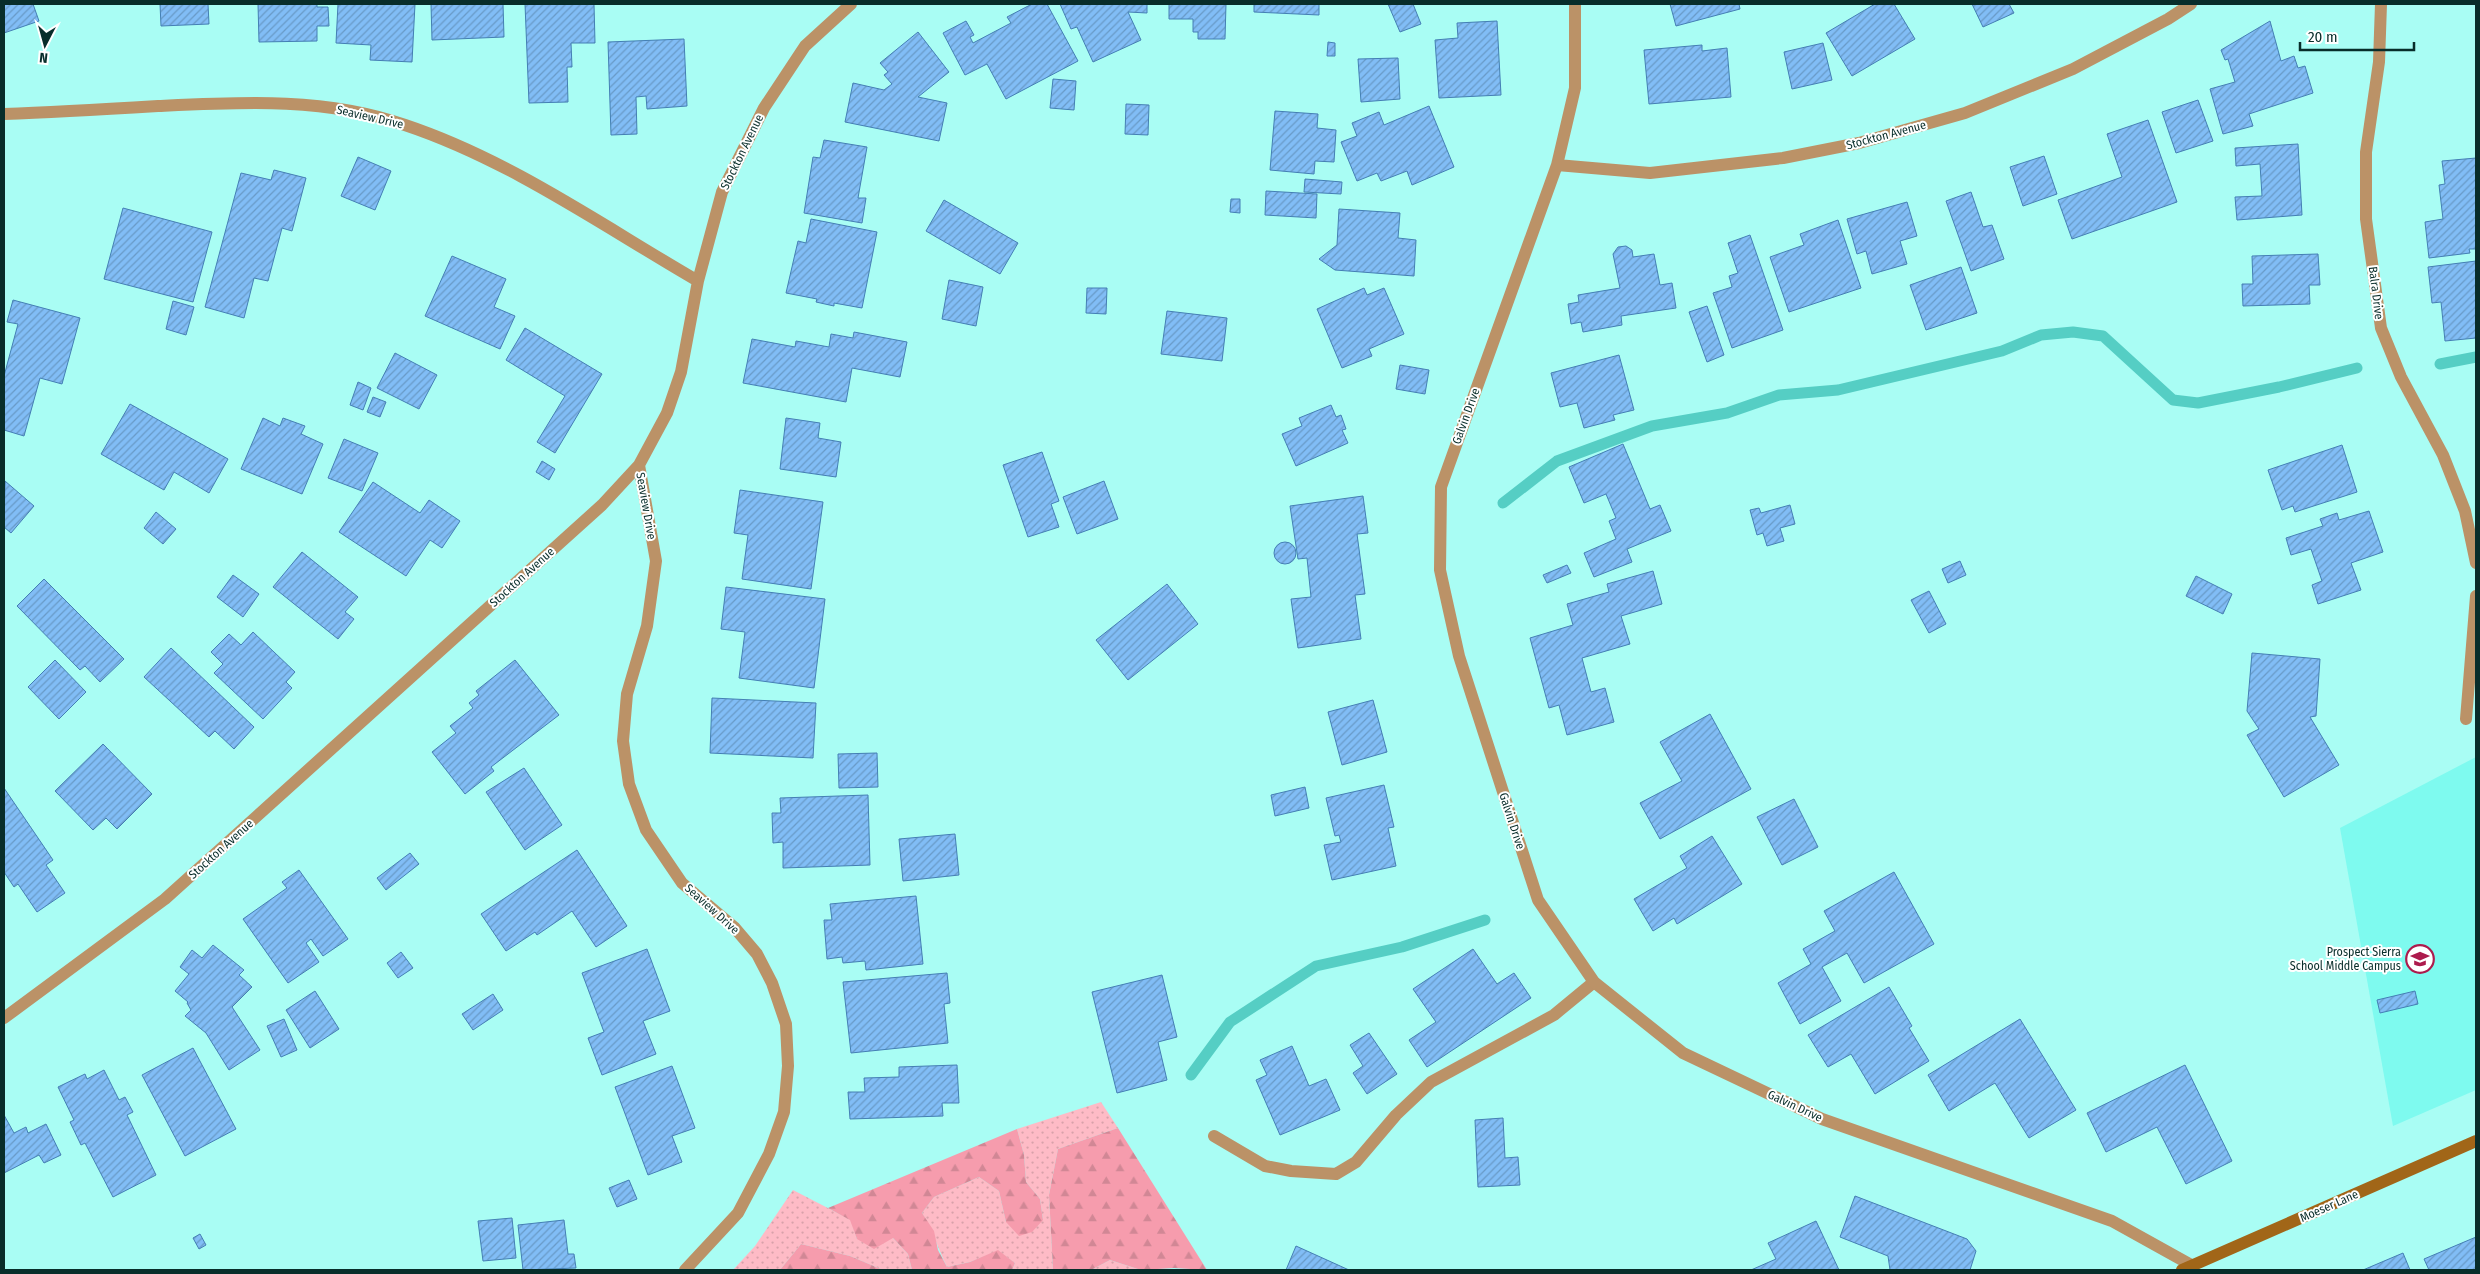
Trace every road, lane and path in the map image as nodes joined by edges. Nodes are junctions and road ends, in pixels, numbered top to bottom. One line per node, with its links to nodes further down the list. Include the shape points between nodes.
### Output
1 (851, 4): 7 (street, Stockton Avenue, via 805,46 764,108 722,192)
2 (1575, 4): 6 (street, Galvin Drive, via 1575,88)
3 (2191, 4): 6 (street, Stockton Avenue, via 2073,69 1965,113 1859,143 1783,158 1650,173)
4 (2381, 4): 9 (street, Balra Drive, via 2379,62 2366,152 2366,219 2381,328 2401,377 2443,455 2464,511)
5 (4, 114): 7 (street, Seaview Drive, via 234,102 316,105 405,124 466,149 537,186)
6 (1557, 165): 12 (street, Galvin Drive, via 1441,487 1440,570 1459,656 1538,900)
7 (698, 281): 8 (street, Stockton Avenue, via 678,380 667,413)
8 (639, 465): 13 (street, Stockton Avenue, via 602,505 165,899); 17 (street, Seaview Drive, via 656,561 647,626 627,694 623,741 629,784 646,830 682,883 734,927 757,954 786,1024 788,1066 784,1112 770,1154 738,1213)
9 (2476, 562)
10 (2476, 596): 11 (street)
11 (2466, 719)
12 (1594, 982): 14 (street, via 1554,1016 1431,1082 1396,1115 1356,1162 1336,1174 1265,1166); 16 (street, Galvin Drive, via 1683,1053 1813,1115 2112,1221)
13 (4, 1018)
14 (1214, 1136)
15 (2476, 1141): 16 (street, Moeser Lane)
16 (2187, 1268)
17 (685, 1270)

